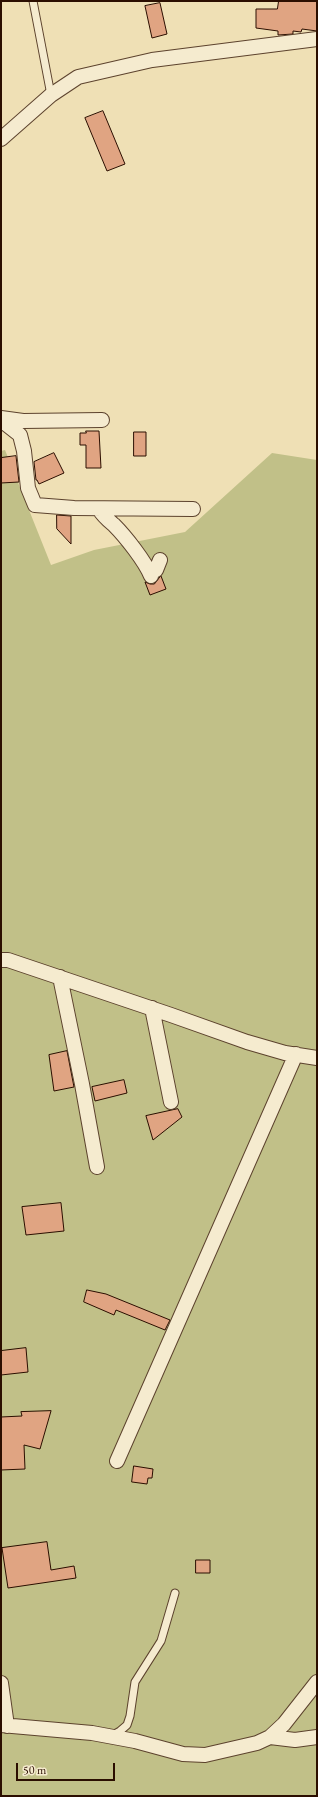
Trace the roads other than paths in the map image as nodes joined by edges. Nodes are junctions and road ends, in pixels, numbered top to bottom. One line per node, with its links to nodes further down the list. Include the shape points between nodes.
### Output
1 (33, 1): 3 (lane)
2 (317, 38): 3 (street, via 152,60 78,77)
3 (51, 95): 4 (street)
4 (1, 139)
5 (1, 419): 6 (street); 7 (street, via 20,435 28,488 35,505)
6 (102, 420)
7 (99, 509): 8 (street); 9 (street, via 137,552 150,574 156,570)
8 (193, 509)
9 (160, 560)
10 (1, 960): 11 (street)
11 (60, 978): 12 (street); 16 (street)
12 (152, 1008): 13 (street, via 247,1042); 15 (street)
13 (296, 1054): 14 (street); 17 (street)
14 (317, 1058)
15 (171, 1102)
16 (97, 1167)
17 (117, 1461)
18 (175, 1593): 22 (lane, via 161,1641 135,1682 127,1725)
19 (317, 1682): 23 (street, via 284,1724)
20 (1, 1683): 21 (street)
21 (4, 1726): 22 (street)
22 (109, 1736): 23 (street, via 183,1754 205,1755 257,1744)
23 (270, 1737): 24 (street, via 295,1740)
24 (317, 1737)

